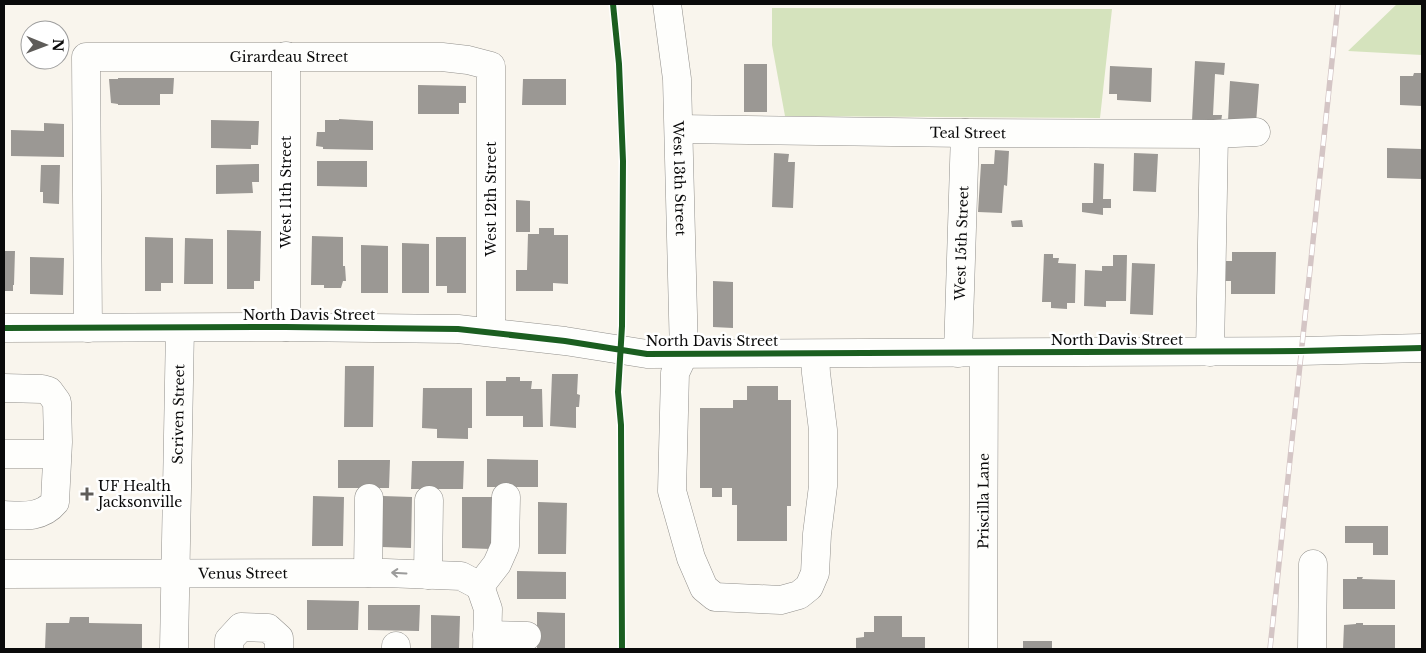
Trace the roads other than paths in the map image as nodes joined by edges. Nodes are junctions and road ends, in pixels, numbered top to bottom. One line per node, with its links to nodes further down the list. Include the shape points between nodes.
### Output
1 (667, 4): 4 (street, West 13th Street, via 677,79)
2 (286, 56): 3 (street, Girardeau Street, via 442,57); 8 (street, West 11th Street); 10 (street, Girardeau Street, via 86,57)
3 (490, 66): 12 (street, West 12th Street)
4 (679, 129): 6 (street, Teal Street); 16 (street, West 13th Street)
5 (1256, 132): 7 (street, Teal Street)
6 (965, 133): 7 (street, Teal Street); 15 (street, West 15th Street)
7 (1214, 134): 14 (street)
8 (286, 327): 11 (street, North Davis Street); 12 (street, North Davis Street)
9 (4, 328): 10 (street, North Davis Street)
10 (88, 328): 11 (street, North Davis Street)
11 (180, 328): 26 (street, Scriven Street)
12 (491, 332): 16 (street, North Davis Street, via 647,354)
13 (1422, 348): 14 (street, North Davis Street)
14 (1210, 352): 15 (street, North Davis Street)
15 (971, 353): 17 (street, North Davis Street); 36 (street, Priscilla Lane)
16 (684, 354): 17 (street, North Davis Street); 17 (street, via 675,373 672,491 691,558 704,588 715,597 781,600 799,595 809,587 815,573 823,486 824,430)
17 (815, 354)
18 (4, 388): 20 (street, via 42,388 49,391 57,402)
19 (4, 454): 20 (street)
20 (58, 454): 24 (street, via 55,502 52,506 33,516)
21 (506, 497): 30 (street, via 505,546 498,564)
22 (369, 498): 27 (street)
23 (429, 500): 29 (street)
24 (4, 515)
25 (1313, 564): 37 (street)
26 (175, 572): 27 (street, Venus Street); 28 (street, Venus Street); 33 (street, Scriven Street)
27 (368, 573): 29 (street, Venus Street, one-way to 27)
28 (4, 574)
29 (428, 575): 30 (street, Venus Street, via 461,576)
30 (480, 586): 32 (street, via 488,609)
31 (527, 636): 32 (street)
32 (487, 642)
33 (174, 649)
34 (229, 649): 35 (street, via 229,640 241,627 268,628 279,638)
35 (279, 649)
36 (983, 649)
37 (1312, 649)

